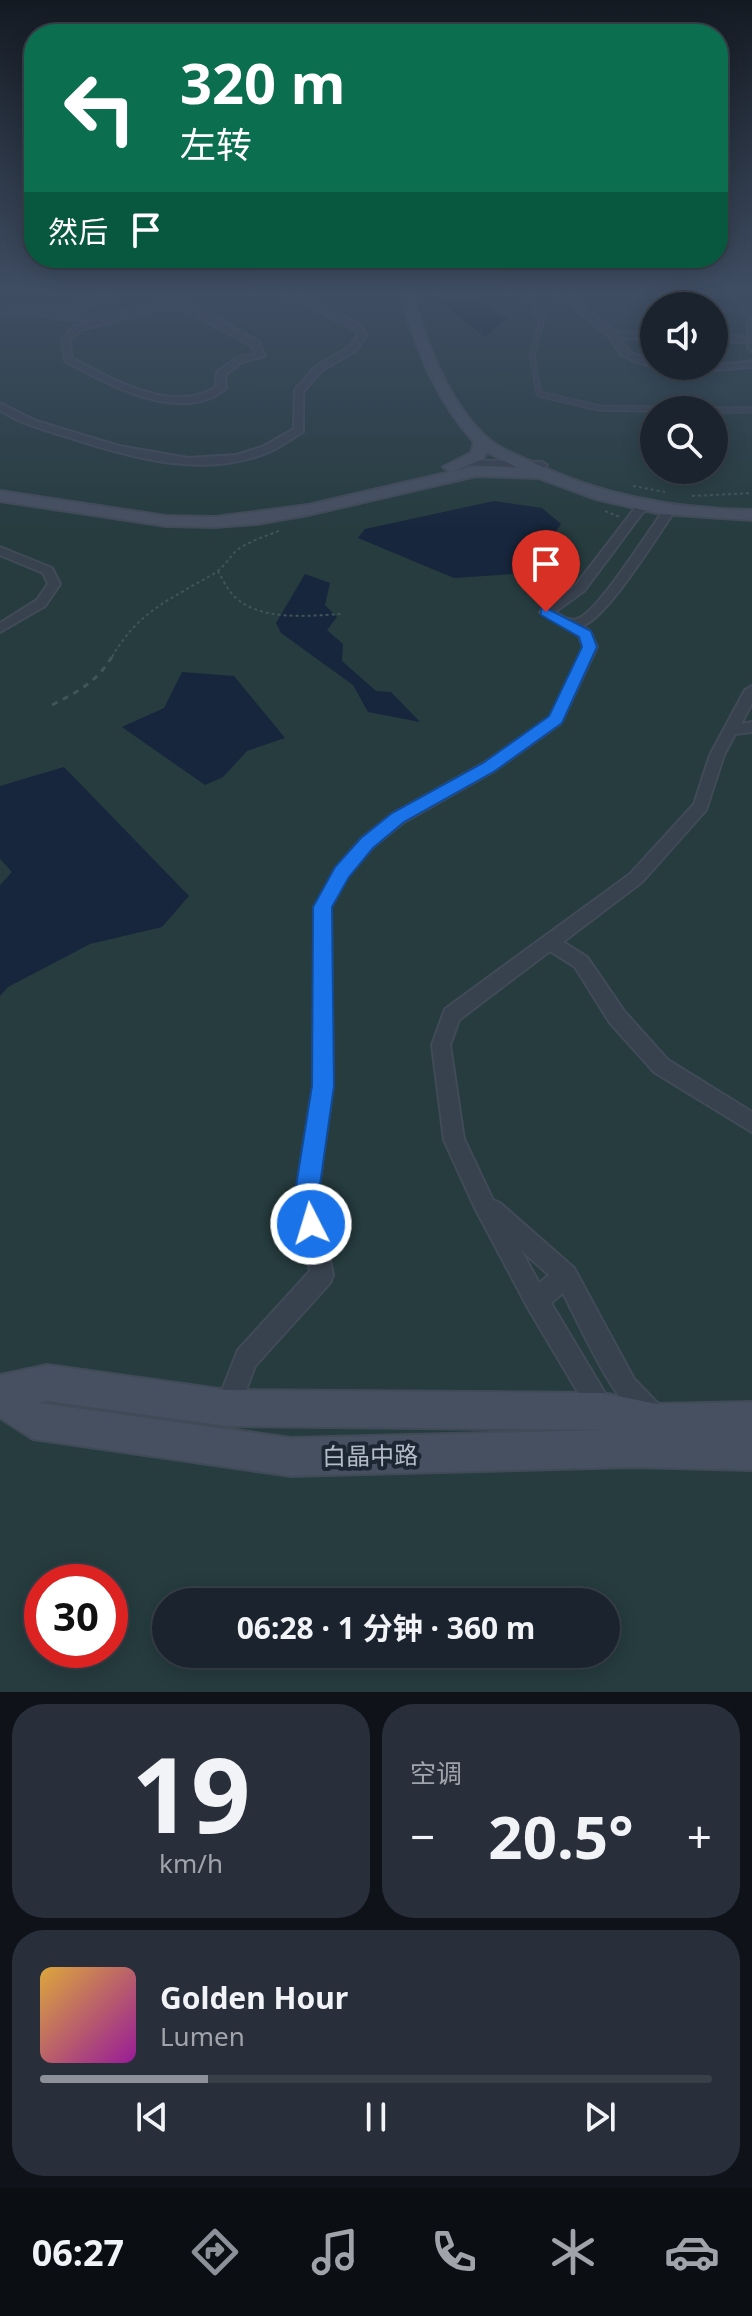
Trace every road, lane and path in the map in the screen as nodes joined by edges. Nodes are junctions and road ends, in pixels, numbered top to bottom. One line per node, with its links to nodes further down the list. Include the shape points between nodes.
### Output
1 (93, 373): 2 (street, via 136,390 191,401 213,397 221,388)
2 (221, 373)
3 (315, 373): 7 (street, via 298,392 299,430 264,451 236,459 188,463 118,451)
4 (435, 373): 11 (street, via 451,403)
5 (449, 373): 11 (street)
6 (532, 373): 10 (lane, via 539,394 564,403)
7 (1, 409)
8 (728, 410): 9 (lane)
9 (752, 410)
10 (640, 411)
11 (491, 443): 12 (street); 13 (street)
12 (474, 466): 13 (street); 15 (street, via 236,514 140,510); 17 (street, via 308,510 215,522 166,521)
13 (535, 468): 20 (street, via 665,501); 21 (street, via 593,493)
14 (626, 485): 19 (path)
15 (0, 487)
16 (752, 493): 18 (path)
17 (0, 496)
18 (684, 497)
19 (670, 502): 21 (street); 23 (street); 29 (street, via 602,605 585,622)
20 (752, 505)
21 (646, 507): 24 (street)
22 (605, 511): 24 (path)
23 (752, 515)
24 (630, 522): 29 (street, via 580,588 546,612)
25 (285, 528): 27 (path, via 238,549)
26 (0, 551): 30 (street, via 48,571 54,584 41,603)
27 (218, 571): 28 (path, via 235,597 251,607 300,617); 32 (path, via 145,614 104,671)
28 (341, 614)
29 (567, 625): 41 (street, via 585,634 590,647 556,720 489,767 398,818 342,872 323,907 323,1086 306,1199 322,1275 246,1358)
30 (0, 628)
31 (752, 690): 34 (street)
32 (52, 705)
33 (752, 727): 34 (street)
34 (731, 730): 35 (street, via 701,806 636,878)
35 (550, 942): 36 (street, via 581,962 617,1017 661,1066); 37 (street, via 452,1015 441,1045 454,1140)
36 (752, 1123)
37 (482, 1201): 38 (street); 39 (street)
38 (566, 1276): 39 (street); 44 (street, via 626,1387)
39 (536, 1300): 42 (street)
40 (0, 1394): 41 (street, 白晶中路, via 47,1383); 45 (street, 白晶中路, via 33,1421 291,1457 633,1448)
41 (227, 1408): 42 (street, 白晶中路)
42 (603, 1411): 44 (street, 白晶中路)
43 (752, 1420): 44 (street, 白晶中路)
44 (657, 1422)
45 (752, 1451)

